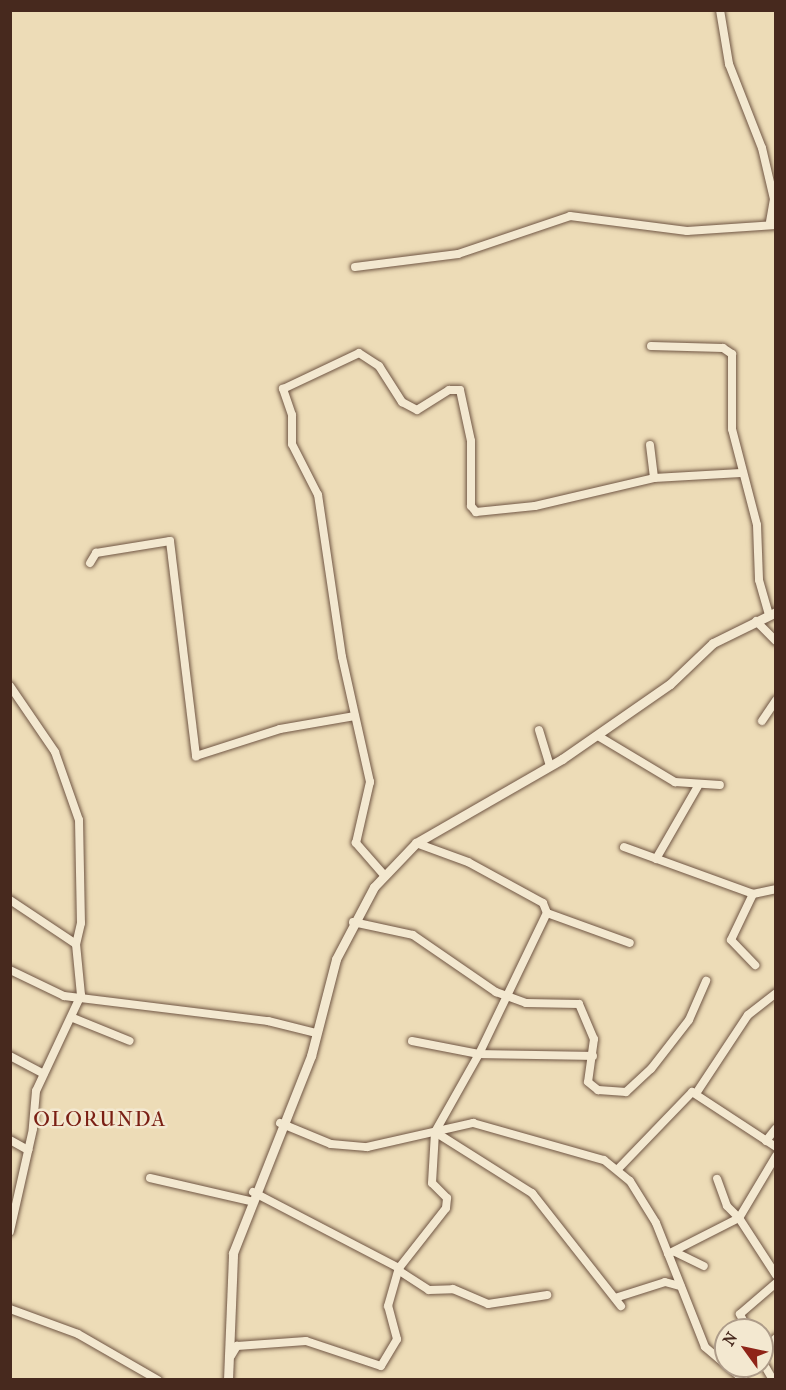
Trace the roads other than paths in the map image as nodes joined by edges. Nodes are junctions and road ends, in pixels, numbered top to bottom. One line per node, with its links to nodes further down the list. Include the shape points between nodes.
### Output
1 (720, 10): 2 (street, via 729,64)
2 (772, 169): 3 (street)
3 (773, 224): 4 (street, via 687,231 570,216 458,254)
4 (355, 267)
5 (651, 345): 7 (street, via 723,348 732,354 730,412)
6 (650, 445): 8 (street)
7 (741, 473): 8 (street); 10 (street, via 757,525 759,580)
8 (654, 478): 15 (street, via 535,506 476,512 471,506 471,441 460,390 449,390 417,410 402,402 379,366 359,353 283,389 292,415 292,444 318,495)
9 (90, 563): 15 (street, via 96,554 170,541 195,756 280,729)
10 (772, 614): 11 (street)
11 (756, 621): 12 (street); 18 (street, via 713,643 670,684)
12 (776, 641)
13 (10, 686): 32 (street, via 55,752 79,820 81,923)
14 (776, 700): 16 (street)
15 (355, 716): 25 (street, via 370,782 356,843)
16 (762, 721)
17 (539, 730): 19 (street)
18 (598, 736): 19 (street); 21 (street, via 675,782)
19 (550, 766): 22 (street)
20 (720, 785): 21 (street)
21 (698, 786): 24 (street)
22 (416, 843): 25 (street); 29 (street, via 468,862 543,903)
23 (624, 847): 24 (street)
24 (656, 859): 27 (street)
25 (384, 875): 30 (street)
26 (776, 889): 27 (street)
27 (753, 894): 33 (street, via 731,940)
28 (10, 900): 32 (street)
29 (546, 913): 31 (street); 38 (street)
30 (352, 922): 38 (street, via 413,935); 40 (street, via 336,959)
31 (630, 943)
32 (76, 944): 37 (street)
33 (755, 965)
34 (10, 970): 37 (street, via 64,996)
35 (706, 981): 45 (street, via 689,1020 651,1070 626,1092 590,1086)
36 (776, 993): 47 (street, via 748,1015)
37 (81, 996): 39 (street); 40 (street, via 131,1008 268,1021)
38 (506, 996): 43 (street); 45 (street, via 526,1003 579,1004 594,1039)
39 (73, 1018): 41 (street); 46 (street)
40 (316, 1033): 48 (street)
41 (130, 1041)
42 (412, 1041): 43 (street)
43 (479, 1054): 45 (street); 50 (street)
44 (10, 1056): 46 (street)
45 (593, 1056)
46 (44, 1074): 54 (street, via 34,1100)
47 (697, 1092): 52 (street); 56 (street)
48 (280, 1124): 50 (street, via 341,1146 393,1145); 59 (street)
49 (776, 1128): 52 (street)
50 (435, 1132): 56 (street, via 473,1123); 64 (street, via 432,1183 447,1198 446,1208); 69 (street, via 532,1193)
51 (10, 1140): 54 (street)
52 (765, 1141): 53 (street)
53 (776, 1147)
54 (28, 1150): 61 (street)
55 (776, 1156): 60 (street)
56 (618, 1169): 62 (street, via 644,1201)
57 (150, 1178): 59 (street)
58 (717, 1179): 60 (street, via 727,1206)
59 (252, 1197): 64 (street); 73 (street, via 229,1279)
60 (739, 1218): 62 (street); 65 (street)
61 (10, 1231)
62 (672, 1253): 63 (street); 67 (street)
63 (704, 1266)
64 (400, 1270): 68 (street, via 429,1290 453,1289 488,1304); 73 (street, via 388,1306 397,1339 381,1366 306,1341 237,1346)
65 (776, 1275)
66 (776, 1283): 72 (street, via 740,1314)
67 (680, 1286): 69 (street, via 665,1282); 76 (street, via 705,1347)
68 (547, 1295)
69 (615, 1298): 70 (street)
70 (621, 1306)
71 (10, 1309): 74 (street, via 78,1334)
72 (742, 1318)
73 (231, 1356): 75 (street)
74 (158, 1380)
75 (228, 1380)
76 (744, 1380)

